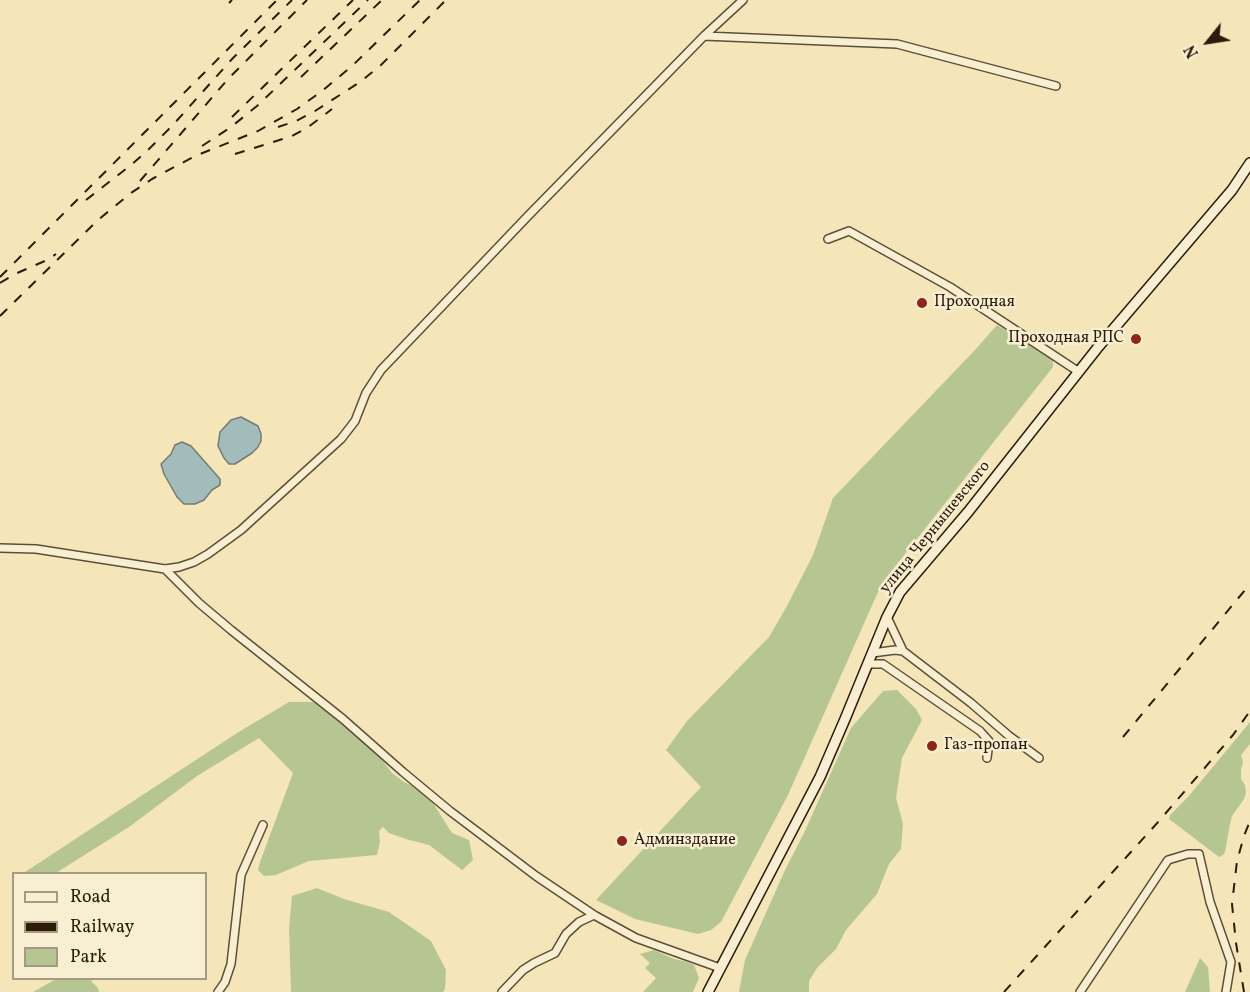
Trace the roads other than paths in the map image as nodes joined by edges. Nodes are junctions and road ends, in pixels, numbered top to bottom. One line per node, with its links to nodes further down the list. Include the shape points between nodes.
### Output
1 (743, 0): 2 (street)
2 (704, 36): 3 (street, via 897,44); 8 (street, via 381,370 355,421 341,439 225,542 194,562)
3 (1056, 86)
4 (1250, 163): 6 (main road, улица Чернышевского, via 1232,190)
5 (828, 239): 6 (street, via 849,231 950,287)
6 (1079, 372): 9 (main road, улица Чернышевского, via 900,592)
7 (0, 548): 8 (street, via 36,549)
8 (165, 569): 16 (street, via 198,603 450,811)
9 (887, 616): 10 (street); 11 (main road, улица Чернышевского)
10 (903, 651): 11 (street); 14 (street)
11 (872, 653): 12 (main road, улица Чернышевского)
12 (868, 664): 13 (street, via 884,664 980,731 989,741); 17 (main road, улица Чернышевского, via 816,785)
13 (987, 758)
14 (1039, 758)
15 (263, 825): 18 (street, via 240,875 231,964)
16 (594, 915): 17 (street, via 636,938); 19 (street, via 579,922 555,953 523,970)
17 (720, 968): 20 (main road, улица Чернышевского)
18 (218, 992)
19 (502, 992)
20 (708, 992)
21 (1080, 992): 22 (street, via 1168,860 1188,854 1199,854 1210,902 1231,962)
22 (1226, 992)

